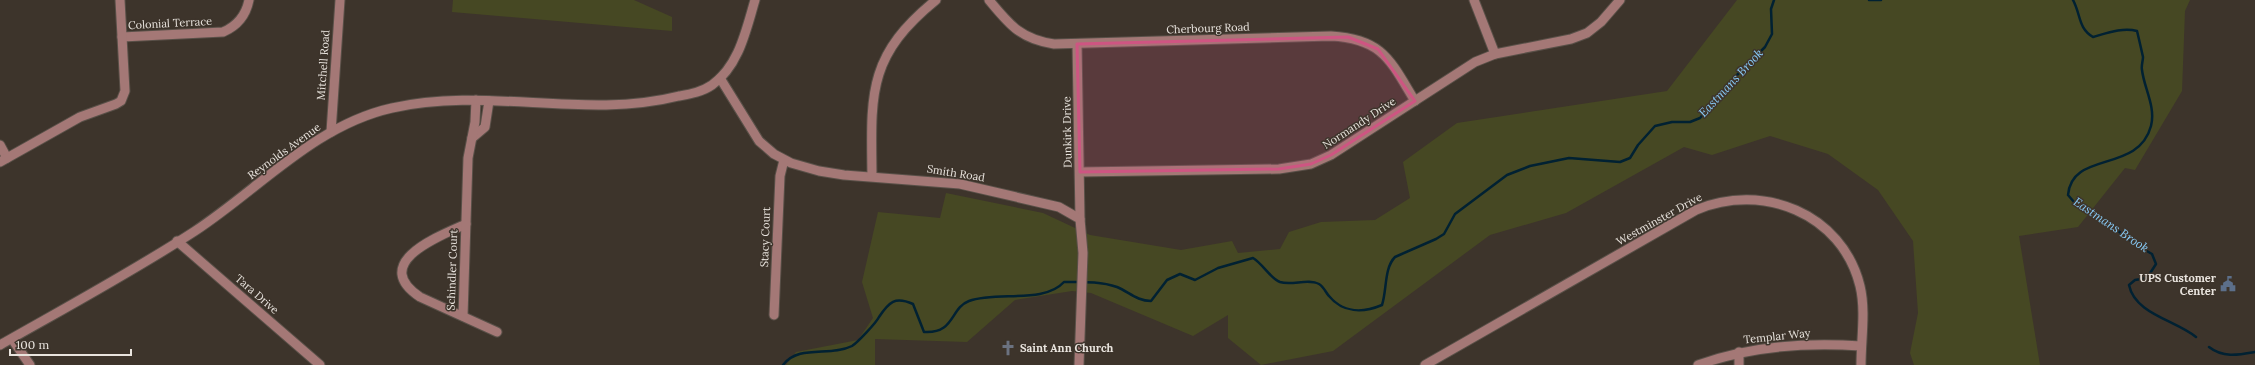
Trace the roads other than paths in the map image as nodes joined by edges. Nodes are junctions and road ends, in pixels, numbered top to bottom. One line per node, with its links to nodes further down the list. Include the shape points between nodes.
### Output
1 (120, 0): 9 (street)
2 (249, 0): 9 (street, Colonial Terrace, via 241,20 223,32)
3 (340, 0): 16 (street, Mitchell Road)
4 (755, 0): 12 (street, Reynolds Avenue, via 737,55)
5 (936, 0): 22 (street, via 898,37 877,78 871,109)
6 (988, 0): 10 (street, Cherbourg Road, via 1010,25 1028,37 1054,44)
7 (1474, 0): 11 (street)
8 (1620, 0): 11 (street, Normandy Drive, via 1601,22 1571,39)
9 (122, 37): 19 (street, via 125,91 120,101 80,117)
10 (1078, 44): 14 (street, Cherbourg Road, via 1320,36 1353,38 1369,43 1387,56); 21 (street, Dunkirk Drive)
11 (1495, 54): 14 (street, Normandy Drive, via 1461,71)
12 (720, 78): 15 (street, Reynolds Avenue, via 702,90 666,100 632,105); 20 (street, Smith Road, via 759,141 766,149)
13 (476, 100): 15 (street, Reynolds Avenue); 16 (street, Reynolds Avenue, via 429,101 391,108); 17 (street, Schindler Court)
14 (1415, 100): 21 (street, Normandy Drive, via 1331,155 1300,166 1279,169)
15 (489, 101): 17 (street, via 485,126)
16 (331, 132): 25 (street, Reynolds Avenue)
17 (472, 138): 24 (street, Schindler Court, via 468,154)
18 (0, 145): 19 (street)
19 (3, 160)
20 (784, 160): 22 (street, Smith Road, via 819,171); 26 (street, Stacy Court, via 780,176)
21 (1080, 172): 23 (street, Dunkirk Drive)
22 (872, 176): 23 (street, Smith Road, via 960,184 1060,207)
23 (1080, 219): 35 (street, via 1083,273)
24 (466, 224): 27 (street, Schindler Court); 27 (street, Schindler Court, via 415,249 403,269 404,280 415,293)
25 (177, 242): 29 (street, Reynolds Avenue); 34 (street, Tara Drive)
26 (774, 315)
27 (463, 316): 28 (street, Schindler Court)
28 (497, 332)
29 (12, 339): 30 (street, Reynolds Avenue); 33 (street)
30 (0, 345)
31 (1861, 346): 32 (street, Templar Way, via 1799,345); 36 (street, Westminster Drive, via 1863,302 1860,286 1849,258 1834,237 1814,218 1789,206 1773,201 1740,198 1717,202 1696,210); 39 (street, Westminster Drive)
32 (1739, 352): 37 (street, Templar Way); 38 (street)
33 (30, 365)
34 (320, 365)
35 (1079, 365)
36 (1425, 365)
37 (1698, 365)
38 (1739, 365)
39 (1860, 365)

